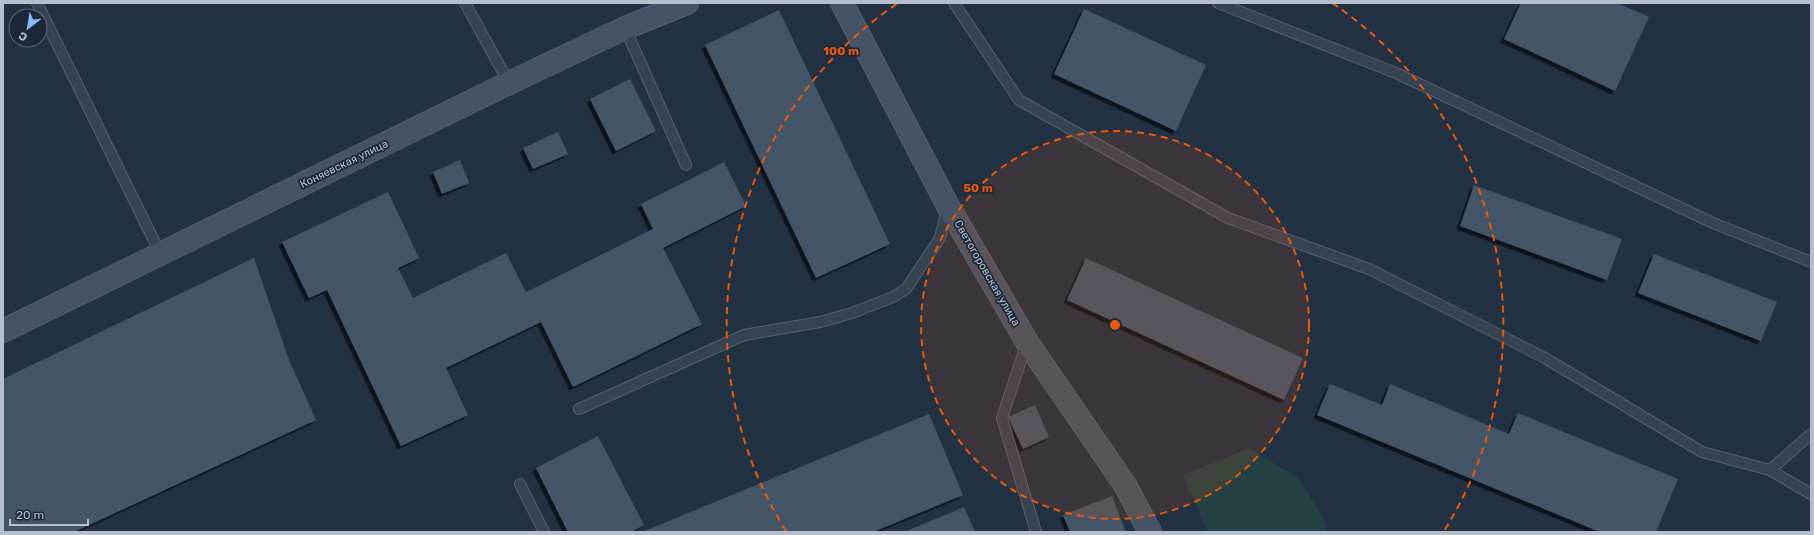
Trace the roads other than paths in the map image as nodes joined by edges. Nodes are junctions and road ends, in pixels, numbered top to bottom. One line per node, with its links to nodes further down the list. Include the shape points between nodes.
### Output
1 (37, 3): 11 (lane)
2 (465, 3): 8 (lane)
3 (687, 3): 7 (street, Коняевская улица)
4 (842, 3): 10 (street, Светогоровская улица)
5 (954, 3): 17 (lane, via 1019,100 1228,218 1369,268 1545,358 1702,452)
6 (1218, 3): 12 (lane, via 1396,73 1713,223)
7 (625, 28): 8 (street, Коняевская улица); 9 (lane)
8 (509, 83): 11 (street, Коняевская улица)
9 (686, 165)
10 (948, 206): 14 (street, Светогоровская улица); 15 (lane, via 940,238 906,289 893,297 820,322 744,335)
11 (160, 253): 13 (street, Коняевская улица)
12 (1811, 262)
13 (3, 331)
14 (1027, 342): 21 (lane, via 1002,418); 22 (street, Светогоровская улица, via 1125,485)
15 (579, 409)
16 (1811, 434): 17 (lane)
17 (1770, 470): 19 (lane)
18 (520, 484): 20 (lane)
19 (1811, 494)
20 (544, 532)
21 (1036, 532)
22 (1150, 532)

